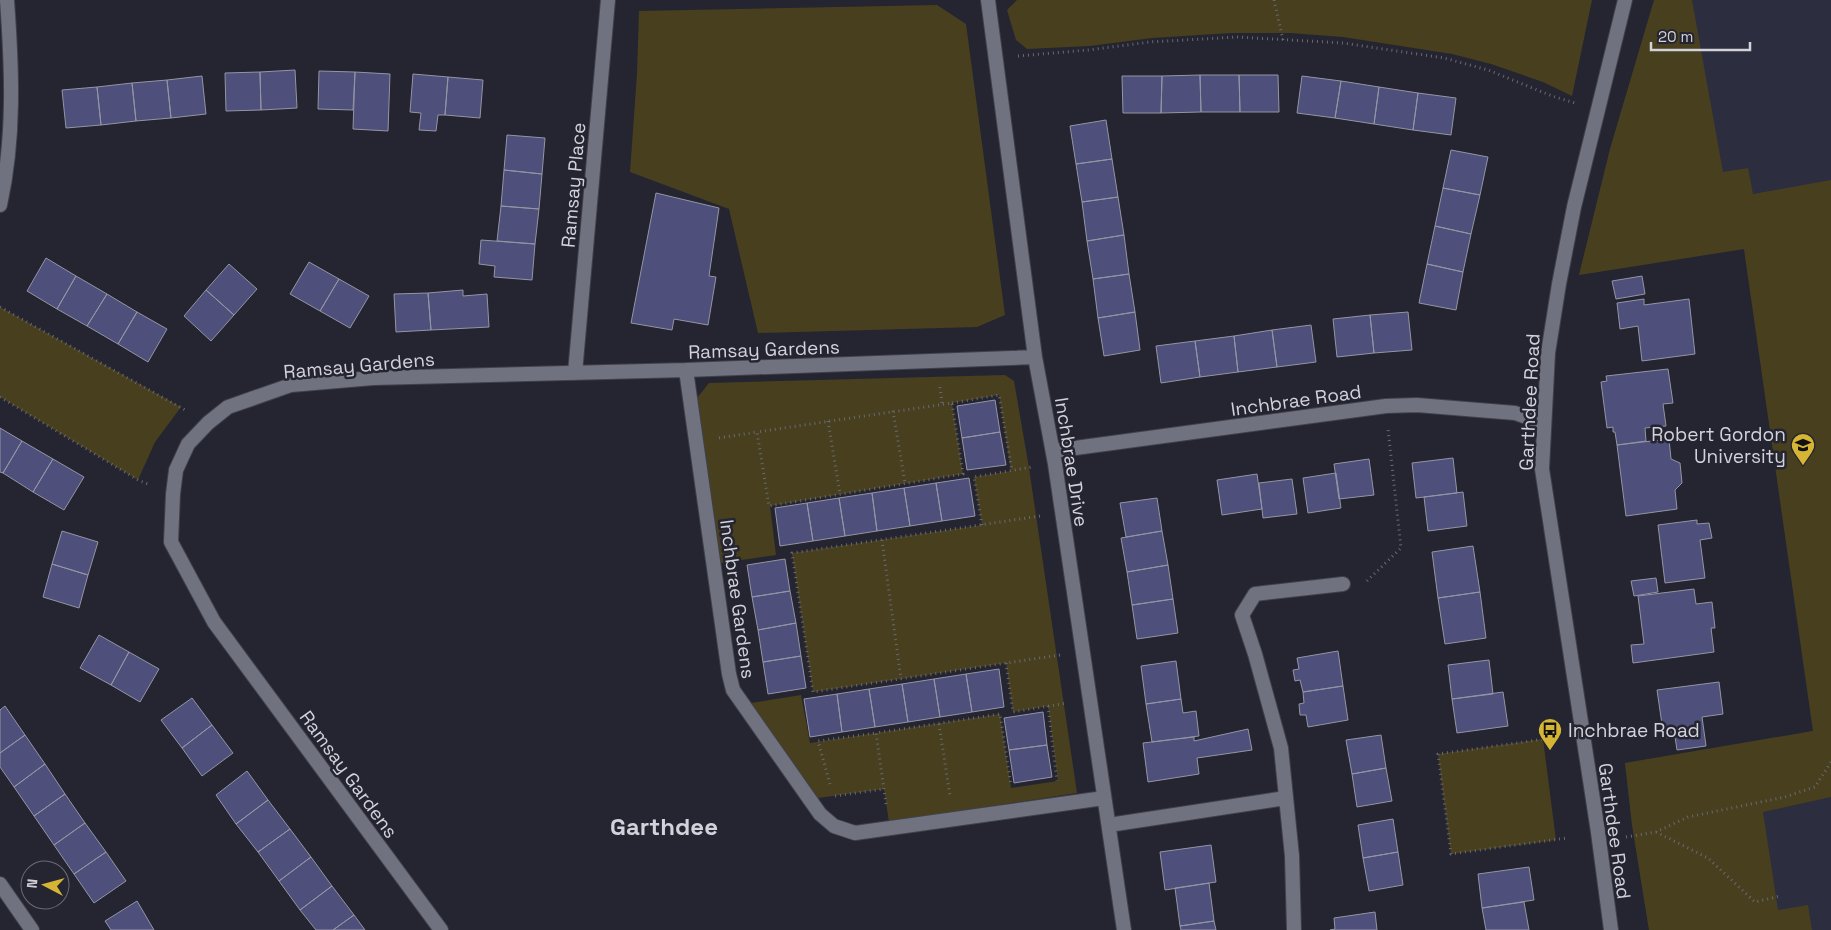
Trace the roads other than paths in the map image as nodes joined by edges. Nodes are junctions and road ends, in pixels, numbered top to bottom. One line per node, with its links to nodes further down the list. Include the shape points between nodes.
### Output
1 (7, 0): 5 (street, via 12,97)
2 (608, 0): 8 (street, Ramsay Place)
3 (988, 0): 6 (street, Inchbrae Drive)
4 (1626, 0): 9 (street, Garthdee Road, via 1576,197 1559,284 1548,353)
5 (0, 205)
6 (1035, 357): 7 (street, Ramsay Gardens); 10 (street, Inchbrae Drive)
7 (686, 370): 8 (street, Ramsay Gardens); 12 (street, Inchbrae Gardens, via 733,690 823,817 834,826 855,833)
8 (575, 373): 17 (street, Ramsay Gardens, via 374,378 291,385 228,407 188,444 176,470 171,542 214,622)
9 (1544, 423): 10 (street, Inchbrae Road, via 1515,413 1417,405 1386,406); 20 (street, Garthdee Road, via 1542,469)
10 (1054, 457): 12 (street, Inchbrae Drive)
11 (1343, 584): 13 (street, via 1255,594 1242,614 1281,748)
12 (1104, 798): 14 (street, Inchbrae Drive)
13 (1286, 798): 14 (street); 19 (street)
14 (1109, 825): 18 (street, Inchbrae Drive)
15 (0, 884): 16 (street)
16 (32, 930)
17 (441, 930)
18 (1124, 930)
19 (1294, 930)
20 (1611, 930)

